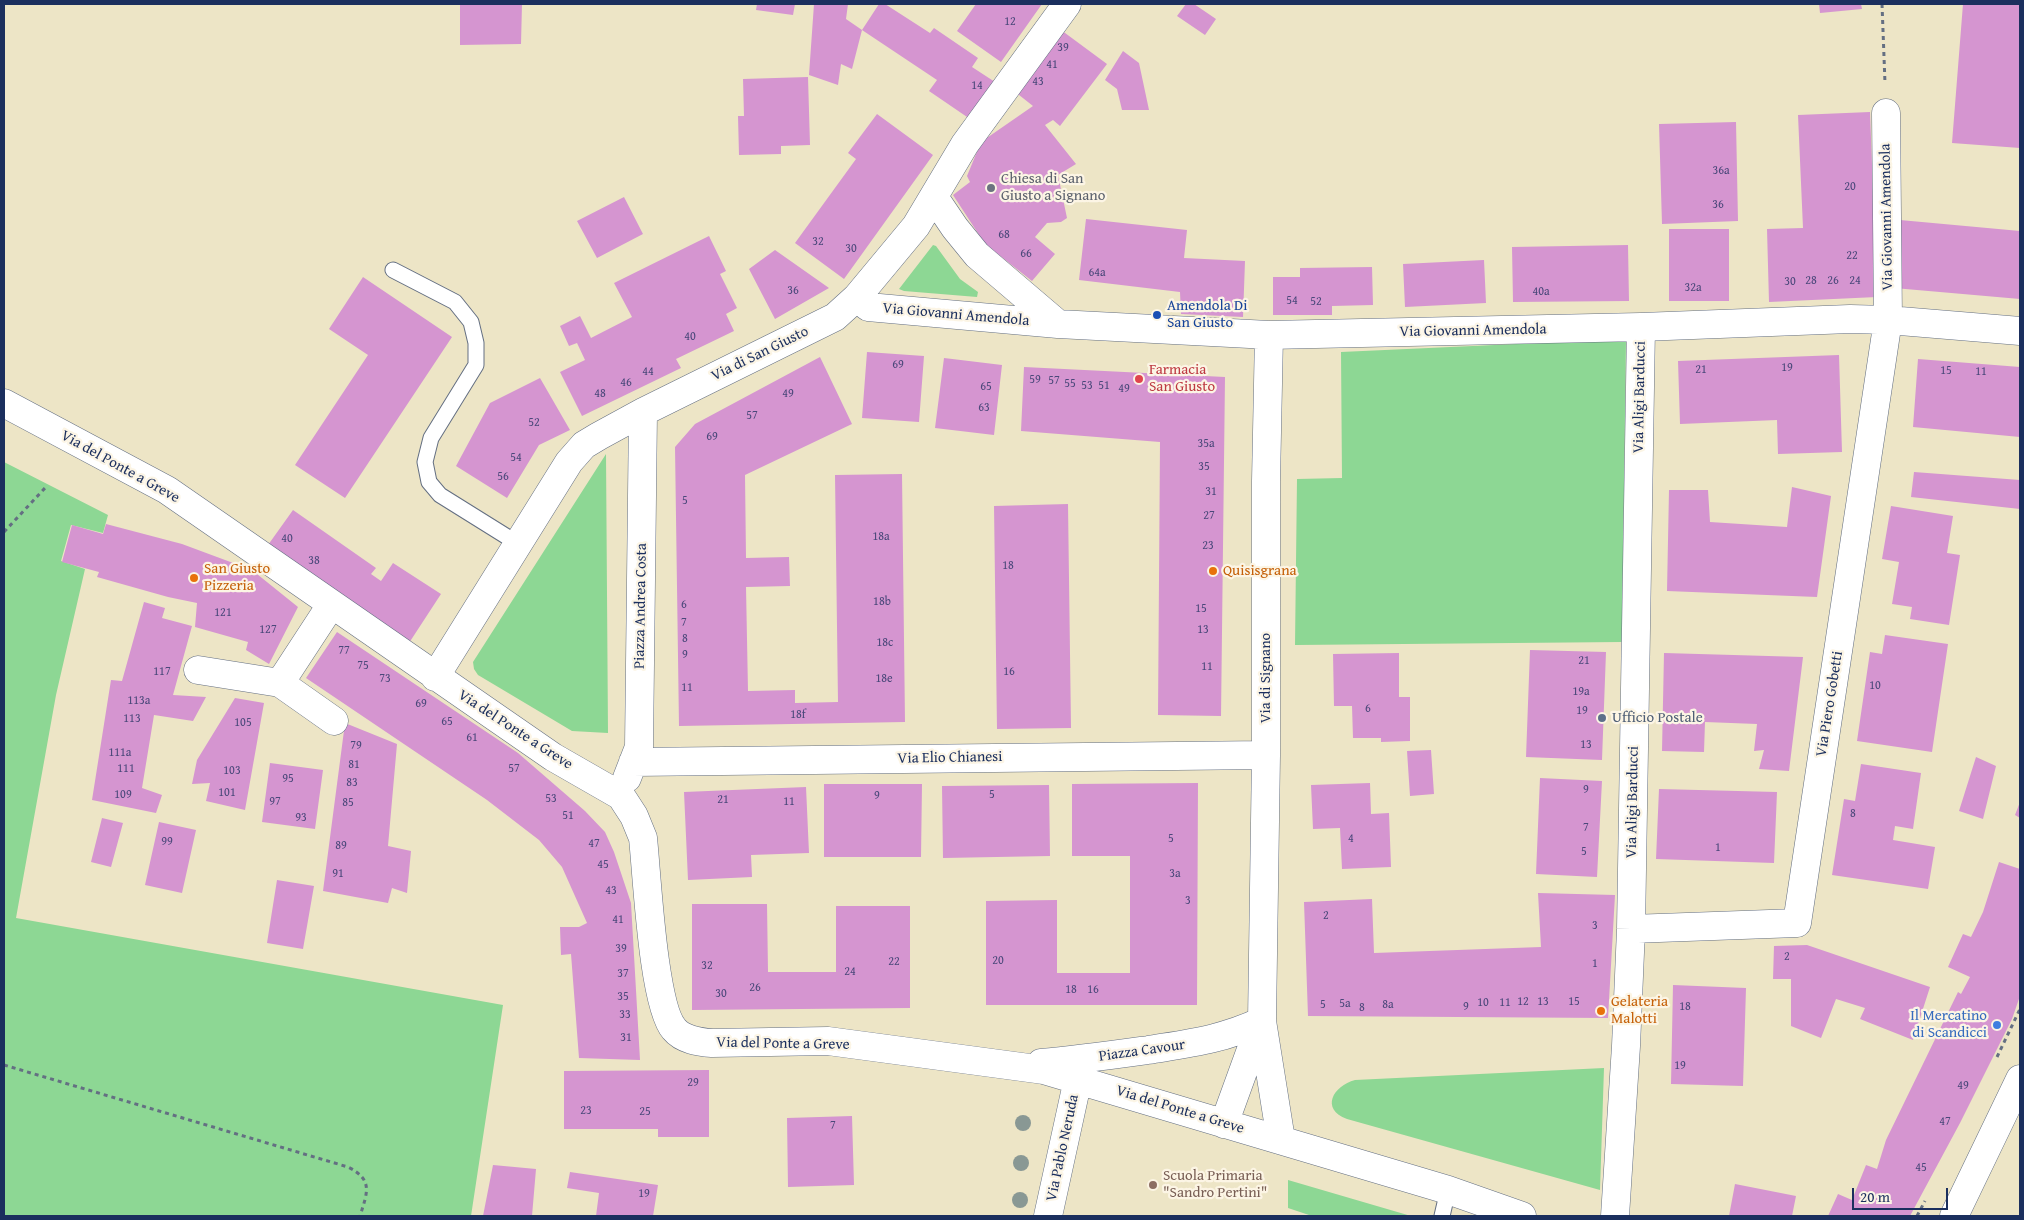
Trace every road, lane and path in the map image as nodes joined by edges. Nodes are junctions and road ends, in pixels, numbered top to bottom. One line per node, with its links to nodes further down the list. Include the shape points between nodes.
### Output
1 (1067, 4): 4 (street, Via di San Giusto, via 965,144)
2 (1882, 4): 3 (path)
3 (1886, 113): 7 (street, Via Giovanni Amendola)
4 (934, 197): 6 (street, Via di San Giusto, via 916,226); 8 (street, Via Giovanni Amendola, via 977,255)
5 (393, 270): 16 (lane, via 455,302 470,322 476,343 476,365 431,438 425,462 429,482 440,495)
6 (858, 297): 8 (street, Via Giovanni Amendola, via 868,307); 13 (street, Via di San Giusto, via 835,317)
7 (1888, 320): 9 (street, Via Giovanni Amendola); 10 (street, Via Giovanni Amendola); 25 (street, Via Piero Gobetti, via 1797,924)
8 (1058, 324): 11 (street, Via Giovanni Amendola)
9 (1641, 327): 11 (street, Via Giovanni Amendola); 25 (street, Via Aligi Barducci)
10 (2020, 331)
11 (1269, 336): 22 (street, Via di Signano)
12 (4, 403): 17 (street, Via del Ponte a Greve, via 167,490)
13 (643, 412): 16 (street, Via di San Giusto, via 584,445 569,462); 23 (street, Piazza Andrea Costa, via 639,747)
14 (46, 488): 15 (path)
15 (4, 532)
16 (517, 543): 19 (street, Via di San Giusto)
17 (331, 605): 19 (street, Via del Ponte a Greve); 20 (street)
18 (198, 670): 20 (street)
19 (435, 677): 24 (street, Via del Ponte a Greve, via 553,757)
20 (280, 683): 21 (street)
21 (334, 721)
22 (1266, 755): 23 (street, Via Elio Chianesi); 26 (street, Via di Signano)
23 (633, 762): 24 (street, Piazza Andrea Costa)
24 (621, 796): 28 (street, Via del Ponte a Greve, via 644,838 659,987 674,1029 699,1042 828,1041)
25 (1631, 929): 38 (street, Via Aligi Barducci)
26 (1262, 1021): 28 (street, Piazza Cavour, via 1209,1041); 31 (street); 32 (street)
27 (4, 1065): 34 (path, via 348,1167 359,1172 367,1184)
28 (1018, 1066): 29 (street, Via del Ponte a Greve)
29 (1078, 1079): 31 (street, Via del Ponte a Greve); 35 (street, Via Pablo Neruda)
30 (2020, 1080): 39 (street)
31 (1224, 1124): 32 (street, Via del Ponte a Greve)
32 (1281, 1140): 33 (street, Via del Ponte a Greve)
33 (1448, 1190): 36 (lane); 37 (street, Via del Ponte a Greve)
34 (360, 1216)
35 (1048, 1216)
36 (1442, 1216)
37 (1522, 1216)
38 (1615, 1216)
39 (1954, 1216)

